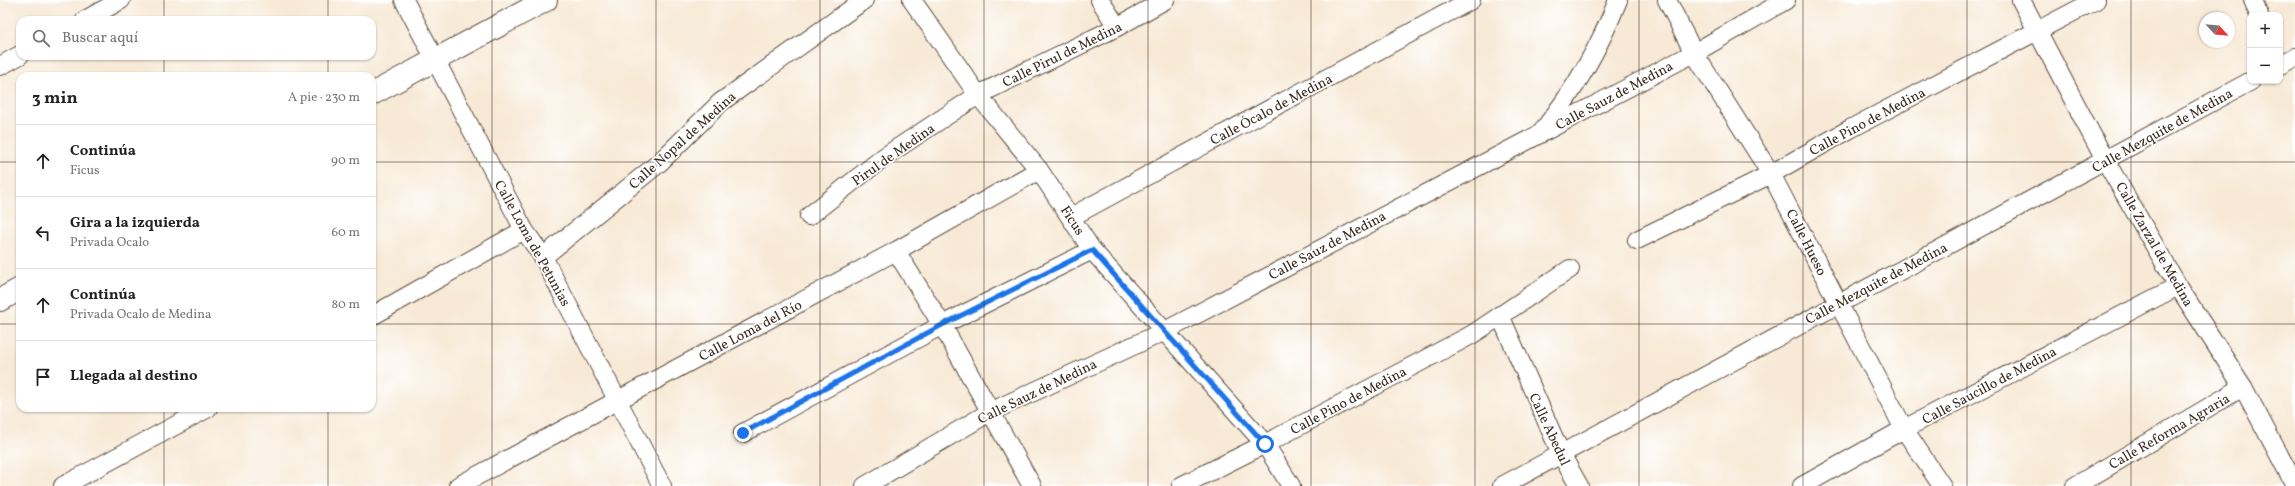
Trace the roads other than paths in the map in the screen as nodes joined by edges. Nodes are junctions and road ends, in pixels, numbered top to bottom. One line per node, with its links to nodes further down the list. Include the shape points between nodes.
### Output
1 (121, 0): 16 (street)
2 (404, 0): 22 (street, Calle Loma de Petunias)
3 (546, 0): 22 (street)
4 (864, 0): 38 (street, Calle Nopal de Medina, via 721,102 659,163)
5 (912, 0): 27 (street, Ficus)
6 (1100, 0): 17 (street)
7 (1166, 0): 17 (street, Calle Pirul de Medina)
8 (1471, 0): 33 (street, Calle Ócalo de Medina)
9 (1618, 0): 28 (street, via 1598,46 1579,79)
10 (1667, 0): 19 (street, Calle Hueso)
11 (1786, 0): 19 (street, Calle Sauz de Medina)
12 (2021, 0): 18 (street, Calle Zarzal de Medina)
13 (2096, 0): 18 (street, Calle Pino de Medina)
14 (2253, 0): 15 (street)
15 (2258, 12)
16 (92, 16)
17 (1117, 27): 27 (street, Calle Pirul de Medina)
18 (2038, 32): 29 (street, Calle Zarzal de Medina); 31 (street, Calle Pino de Medina, via 1850,129)
19 (1694, 53): 28 (street, Calle Sauz de Medina); 31 (street, Calle Hueso)
20 (16, 57): 24 (street)
21 (2295, 57): 23 (street)
22 (435, 59): 26 (street); 34 (street, Calle Loma de Petunias)
23 (2283, 63)
24 (0, 66)
25 (2247, 83): 29 (street, Calle Mezquite de Medina)
26 (376, 92)
27 (978, 94): 30 (street, Ficus); 32 (street, Pirul de Medina, via 884,157)
28 (1540, 134): 47 (street, Calle Sauz de Medina)
29 (2105, 160): 40 (street, Calle Zarzal de Medina); 43 (street, Calle Mezquite de Medina)
30 (1039, 170): 33 (street, Ficus); 37 (street, Calle Loma del Río)
31 (1771, 174): 35 (street, Calle Pino de Medina); 43 (street, Calle Hueso)
32 (809, 216)
33 (1071, 217): 36 (street, Ficus)
34 (524, 230): 38 (street, Calle Loma de Petunias); 44 (street)
35 (1637, 240)
36 (1092, 250): 46 (street); 47 (street, Ficus)
37 (896, 251): 46 (street); 49 (street, Calle Loma del Río)
38 (543, 257): 49 (street, Calle Loma de Petunias)
39 (1570, 269): 45 (street, Calle Pino de Medina)
40 (2178, 286): 48 (street, Calle Zarzal de Medina); 52 (street, Calle Saucillo de Medina)
41 (16, 290): 42 (street)
42 (0, 300)
43 (1837, 303): 52 (street, Calle Hueso); 55 (street, Calle Mezquite de Medina)
44 (376, 314)
45 (1500, 315): 54 (street, Calle Pino de Medina, via 1473,334); 55 (street, Calle Abedul)
46 (942, 325): 51 (street); 53 (street)
47 (1163, 332): 51 (street, Calle Sauz de Medina); 54 (street, Ficus)
48 (2243, 387): 56 (street, Calle Zarzal de Medina); 68 (street, Calle Reforma Agraria)
49 (619, 402): 58 (street, Calle Loma del Río); 59 (street, Calle Loma de Petunias)
50 (201, 412): 57 (street)
51 (990, 412): 60 (street, Calle Sauz de Medina); 61 (street)
52 (1904, 429): 66 (street, Calle Saucillo de Medina); 67 (street, Calle Hueso)
53 (743, 433)
54 (1265, 444): 62 (street, Calle Pino de Medina); 63 (street, Ficus)
55 (1561, 454): 64 (street, Calle Mezquite de Medina); 65 (street, Calle Abedul)
56 (2295, 485)
57 (63, 486)
58 (458, 486)
59 (662, 486)
60 (865, 486)
61 (1032, 486)
62 (1181, 486)
63 (1291, 486)
64 (1502, 486)
65 (1579, 486)
66 (1802, 486)
67 (1942, 486)
68 (2074, 486)

